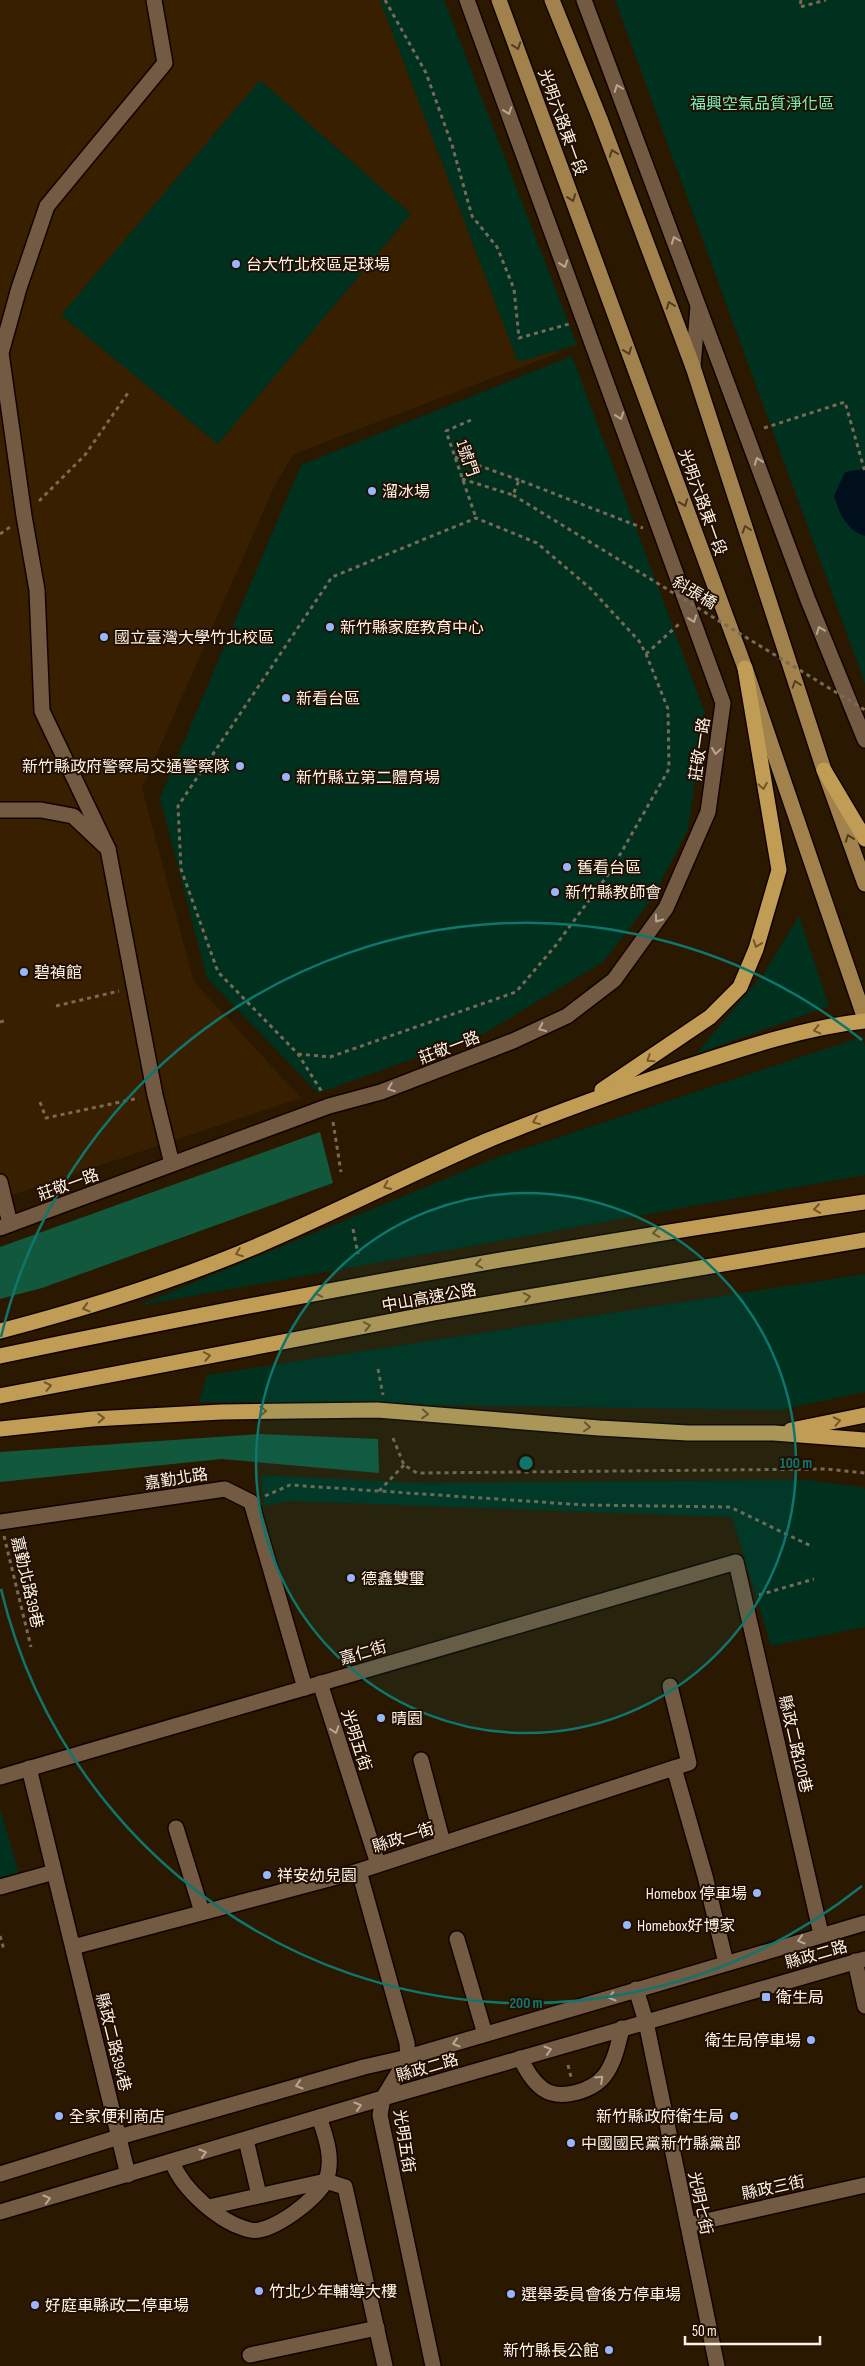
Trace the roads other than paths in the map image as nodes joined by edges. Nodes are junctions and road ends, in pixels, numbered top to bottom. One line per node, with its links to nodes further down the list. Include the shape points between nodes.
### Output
1 (154, 0): 13 (street, via 165,63 47,206 18,288 1,353 37,590 42,711)
2 (467, 0): 17 (street, 莊敬一路, one-way to 17, via 723,703 708,812 666,908 614,980 567,1016 513,1041 381,1092 329,1106)
3 (500, 0): 8 (main road, 光明六路東一段, one-way to 8)
4 (552, 0): 7 (main road, 光明六路東一段, one-way to 4)
5 (584, 0): 6 (street, one-way to 5)
6 (699, 302): 7 (street); 9 (street, one-way to 6, via 808,600)
7 (693, 367): 10 (main road, 光明六路東一段, one-way to 7)
8 (745, 668): 15 (main road, 光明六路東一段); 16 (highway, one-way to 16, via 779,870 756,949 740,987 710,1017)
9 (865, 740)
10 (824, 770): 12 (highway); 14 (main road, 光明六路東一段, one-way to 10)
11 (0, 810): 13 (street, via 40,810 73,816)
12 (865, 839)
13 (108, 849): 17 (street, via 155,1095)
14 (865, 884)
15 (865, 1020): 16 (highway, one-way to 16, via 798,1034 721,1056)
16 (582, 1103): 22 (highway, one-way to 22, via 486,1142 257,1246 157,1285)
17 (172, 1164): 20 (street, 莊敬一路)
18 (0, 1182): 20 (street)
19 (865, 1202): 23 (highway, 中山高速公路, one-way to 23, via 656,1232 184,1318)
20 (5, 1226)
21 (865, 1240): 24 (highway, 中山高速公路, one-way to 21, via 434,1313)
22 (0, 1331)
23 (0, 1356)
24 (0, 1396)
25 (865, 1415): 27 (highway, one-way to 25)
26 (0, 1429): 27 (highway, one-way to 27, via 93,1418 377,1410 658,1431)
27 (774, 1433): 28 (highway)
28 (865, 1440)
29 (0, 1522): 33 (street, 嘉勤北路, via 225,1489 251,1502)
30 (736, 1562): 31 (street, 嘉仁街); 46 (street, 縣政二路120巷)
31 (320, 1683): 33 (street, 嘉仁街); 40 (street, 光明五街, one-way to 40)
32 (670, 1686): 36 (street, via 689,1763)
33 (305, 1688): 35 (street, 嘉仁街)
34 (421, 1760): 39 (street)
35 (29, 1768): 37 (street, 嘉仁街); 42 (street)
36 (674, 1768): 39 (street, 縣政一街); 50 (street)
37 (0, 1777)
38 (176, 1828): 44 (street)
39 (443, 1843): 40 (street, 縣政一街)
40 (378, 1864): 41 (street, 縣政一街)
41 (359, 1871): 44 (street, 縣政一街); 56 (street, via 407,2043)
42 (54, 1872): 43 (street); 48 (street)
43 (0, 1887)
44 (202, 1912): 48 (street, 縣政一街)
45 (865, 1922): 46 (street, 縣政二路)
46 (822, 1934): 50 (street, 縣政二路, one-way to 50)
47 (457, 1938): 55 (street)
48 (73, 1947): 60 (street, 縣政二路394巷)
49 (860, 1960): 52 (street); 53 (street, 縣政二路)
50 (726, 1964): 51 (street, 縣政二路)
51 (636, 1989): 53 (street, 光明七街); 55 (street, 縣政二路, one-way to 55)
52 (865, 2006)
53 (646, 2022): 54 (street, 縣政二路); 70 (street, 光明七街)
54 (622, 2028): 57 (street, 縣政二路, one-way to 54); 57 (street, one-way to 54, via 529,2075 544,2090 564,2095 587,2090 604,2076 614,2059)
55 (485, 2034): 56 (street, 縣政二路, one-way to 56)
56 (408, 2057): 58 (street, 光明五街); 60 (street, 縣政二路, one-way to 60)
57 (520, 2058): 58 (street, 縣政二路)
58 (383, 2098): 59 (street, 縣政二路, one-way to 58); 74 (street, 光明五街, via 380,2115)
59 (320, 2117): 61 (street, 縣政二路); 65 (street, via 330,2160)
60 (119, 2137): 63 (street, 縣政二路); 64 (street, 縣政二路394巷)
61 (246, 2140): 62 (street, 縣政二路, one-way to 61); 67 (street)
62 (172, 2162): 64 (street, 縣政二路); 68 (street, via 177,2174)
63 (0, 2174)
64 (128, 2175): 69 (street, 縣政二路, one-way to 64)
65 (326, 2181): 67 (street); 68 (street, via 278,2225 251,2231); 71 (street, via 346,2187)
66 (865, 2185): 70 (street, 縣政三街)
67 (259, 2195): 68 (street)
68 (209, 2208)
69 (0, 2212)
70 (688, 2225): 75 (street, 光明七街)
71 (377, 2328): 72 (street); 73 (street)
72 (250, 2355)
73 (384, 2366)
74 (433, 2366)
75 (717, 2366)

